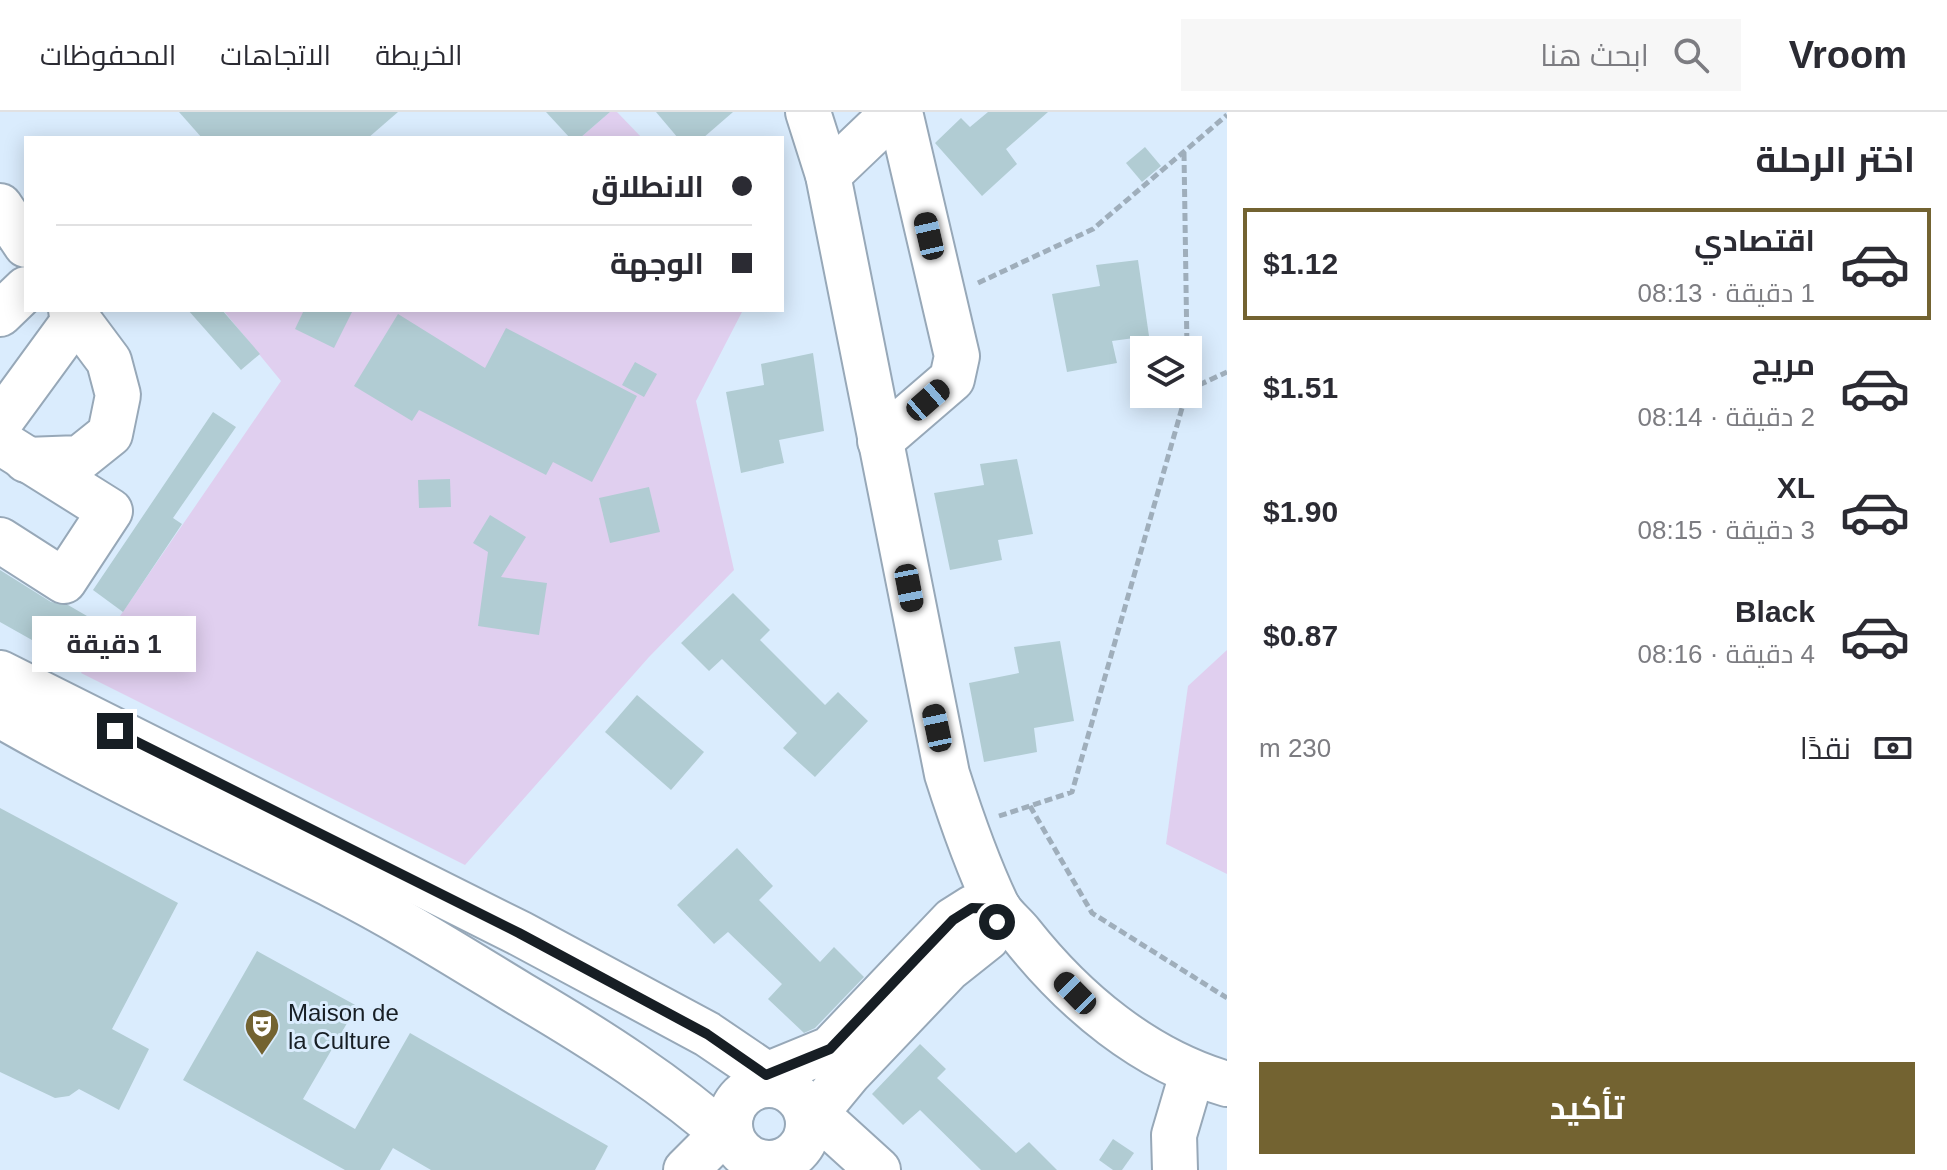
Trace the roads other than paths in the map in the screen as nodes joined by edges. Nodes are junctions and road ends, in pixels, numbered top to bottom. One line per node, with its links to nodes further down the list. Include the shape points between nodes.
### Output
1 (808, 112): 4 (street)
2 (894, 112): 4 (street)
3 (900, 112): 11 (street, via 957,356 952,379)
4 (828, 175): 11 (street)
5 (0, 206): 6 (street)
6 (24, 242)
7 (24, 291): 8 (street)
8 (0, 314)
9 (74, 314): 10 (street); 12 (street, via 109,361 118,395 110,434 80,458)
10 (0, 422)
11 (880, 441): 16 (street, via 935,719)
12 (13, 451): 13 (street, via 110,511 64,581)
13 (0, 540)
14 (0, 673): 21 (street, via 519,933 707,1034)
15 (0, 715): 21 (street, via 338,888 623,1059)
16 (964, 828): 17 (street); 18 (street)
17 (999, 909): 18 (street, via 987,938); 19 (street)
18 (964, 934): 19 (street); 21 (street, via 830,1049); 21 (street, via 948,969)
19 (1041, 959): 20 (street, via 1156,1055)
20 (1210, 1079): 24 (street, via 1174,1135)
21 (766, 1132): 22 (street); 23 (street)
22 (686, 1170)
23 (878, 1170)
24 (1175, 1170)

